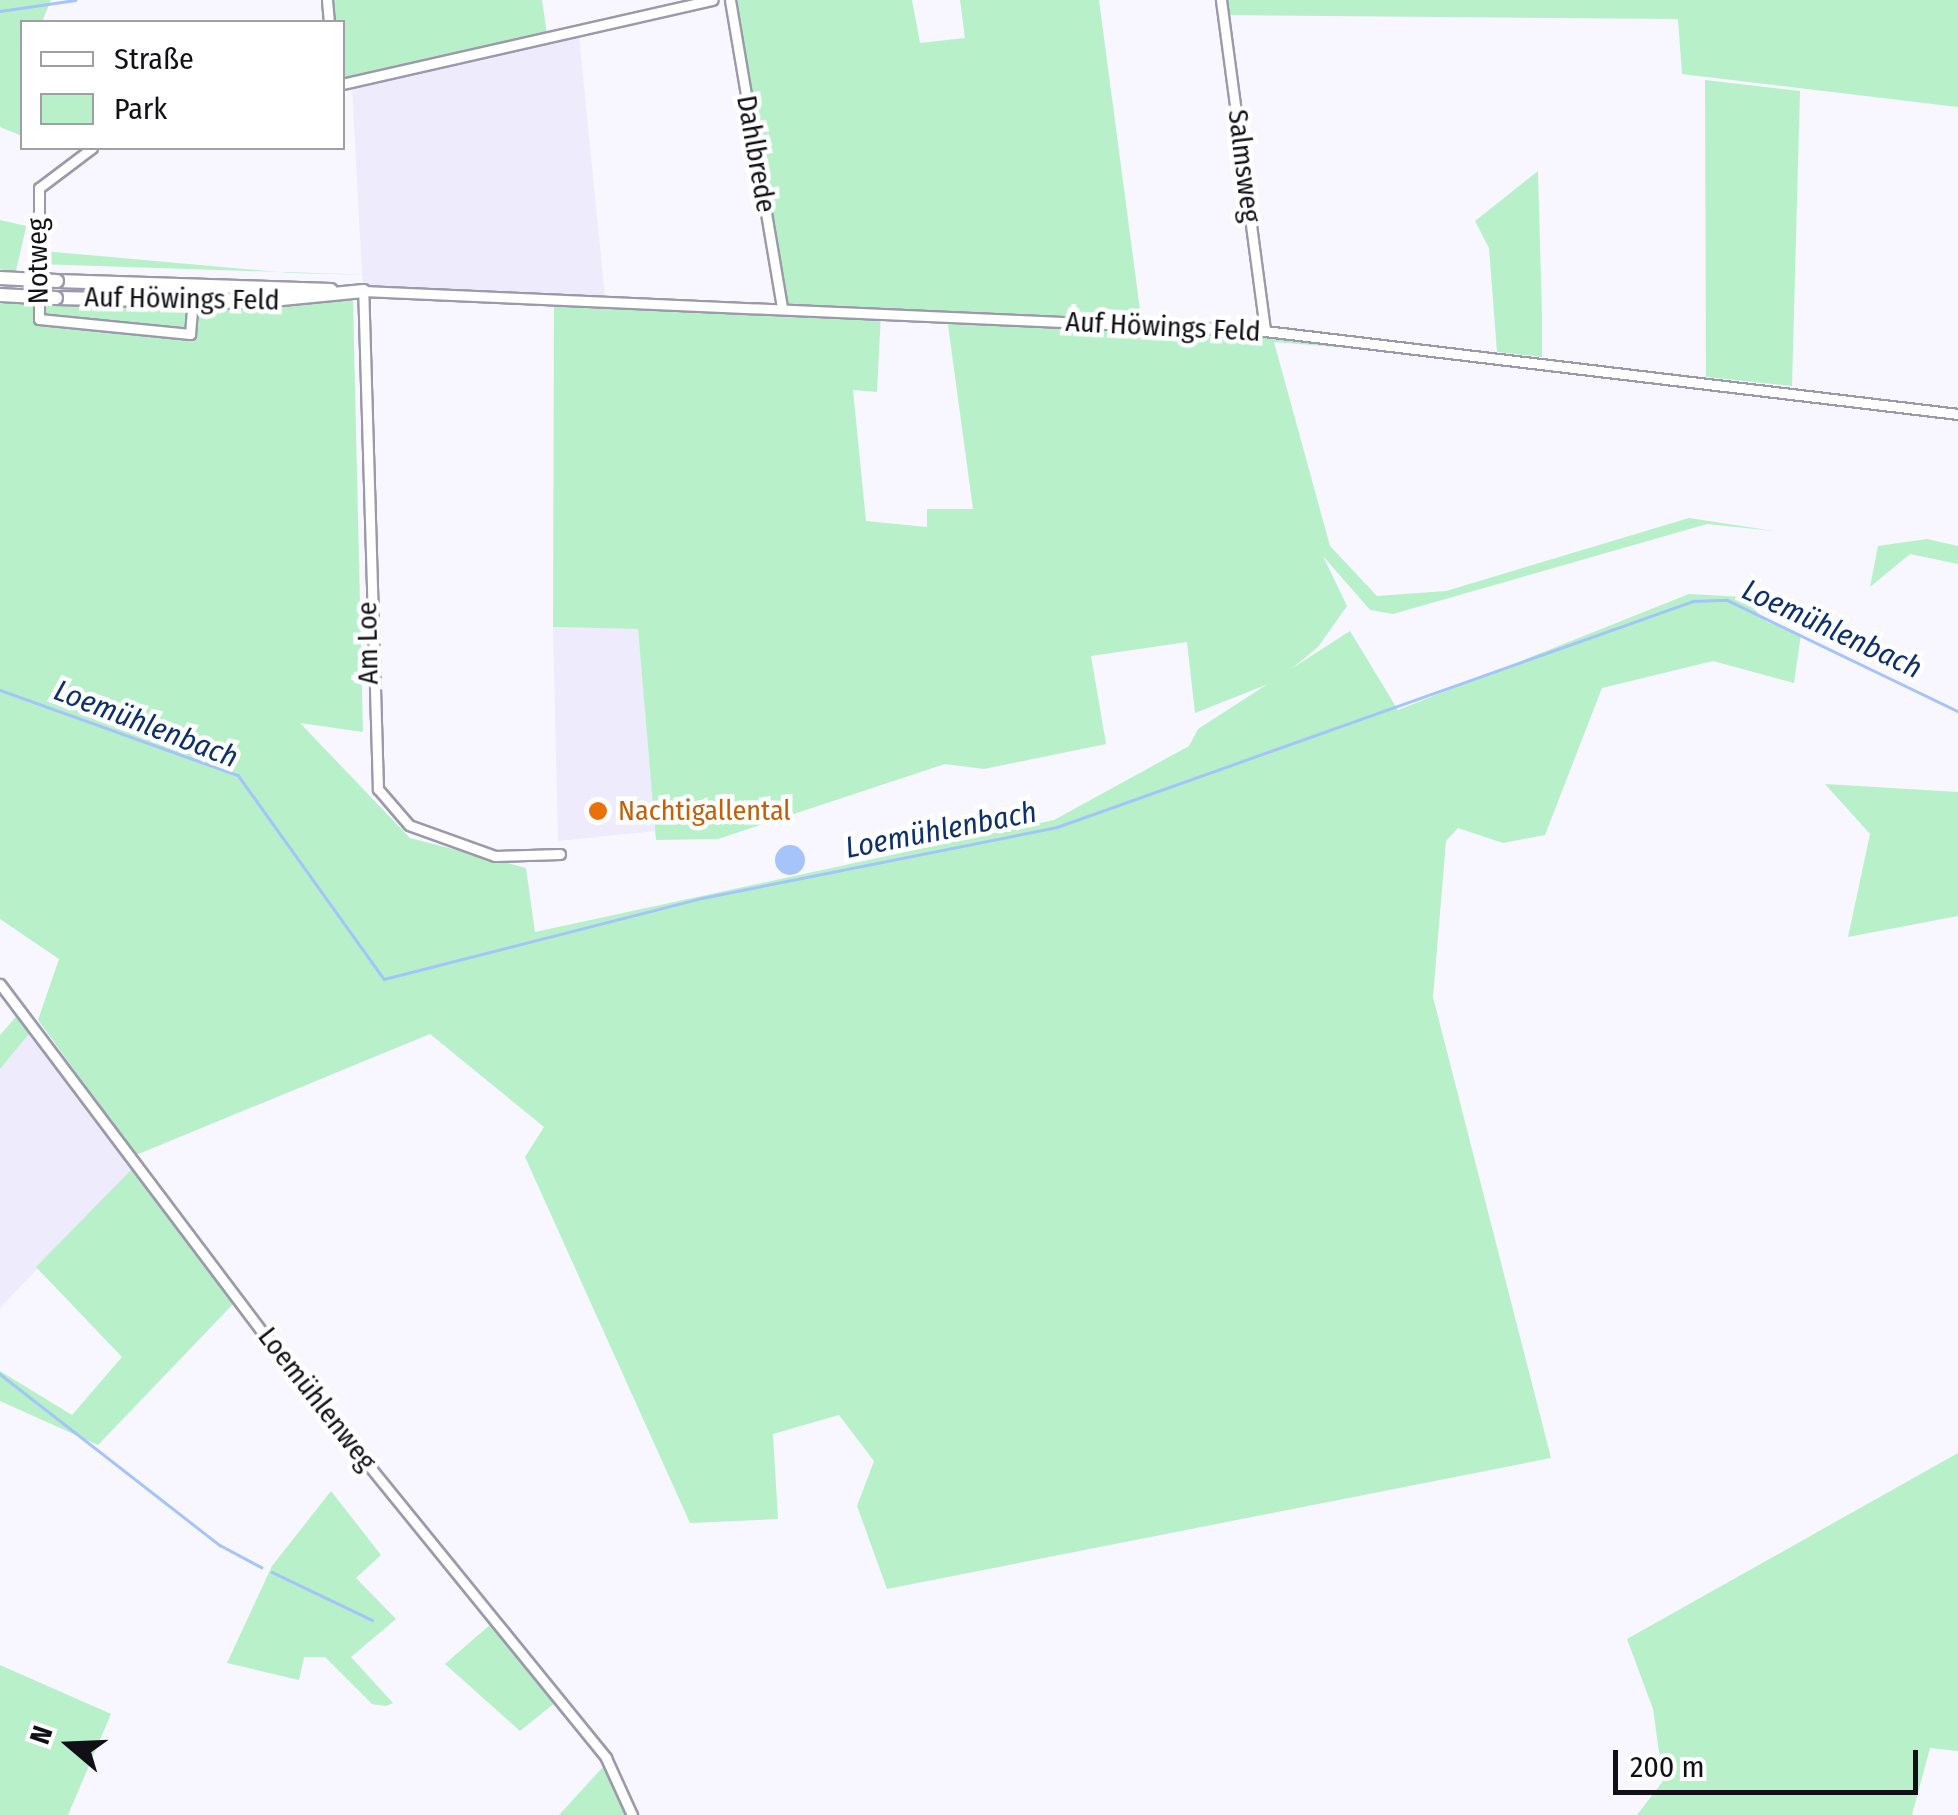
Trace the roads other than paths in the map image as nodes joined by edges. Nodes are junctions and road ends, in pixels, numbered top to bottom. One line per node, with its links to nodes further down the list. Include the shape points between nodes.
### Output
1 (713, 0): 4 (street)
2 (730, 0): 11 (street, Dahlbrede)
3 (1222, 0): 12 (street, Salmsweg)
4 (345, 83)
5 (89, 150): 10 (street, Notweg, via 39,188 39,319 181,335 196,326)
6 (0, 278): 7 (main road, Auf Höwings Feld, bridge)
7 (194, 286): 8 (main road, Auf Höwings Feld); 10 (street)
8 (363, 291): 10 (main road, Auf Höwings Feld); 11 (street, Auf Höwings Feld); 14 (street, Am Loe, via 378,790 409,824 495,856)
9 (0, 296): 10 (main road, Auf Höwings Feld, bridge)
10 (194, 302)
11 (782, 308): 12 (street, Auf Höwings Feld)
12 (1266, 332): 13 (street, Auf Höwings Feld)
13 (1958, 414)
14 (560, 854)
15 (0, 984): 16 (street, Loemühlenweg, via 292,1371 606,1758)
16 (632, 1815)

